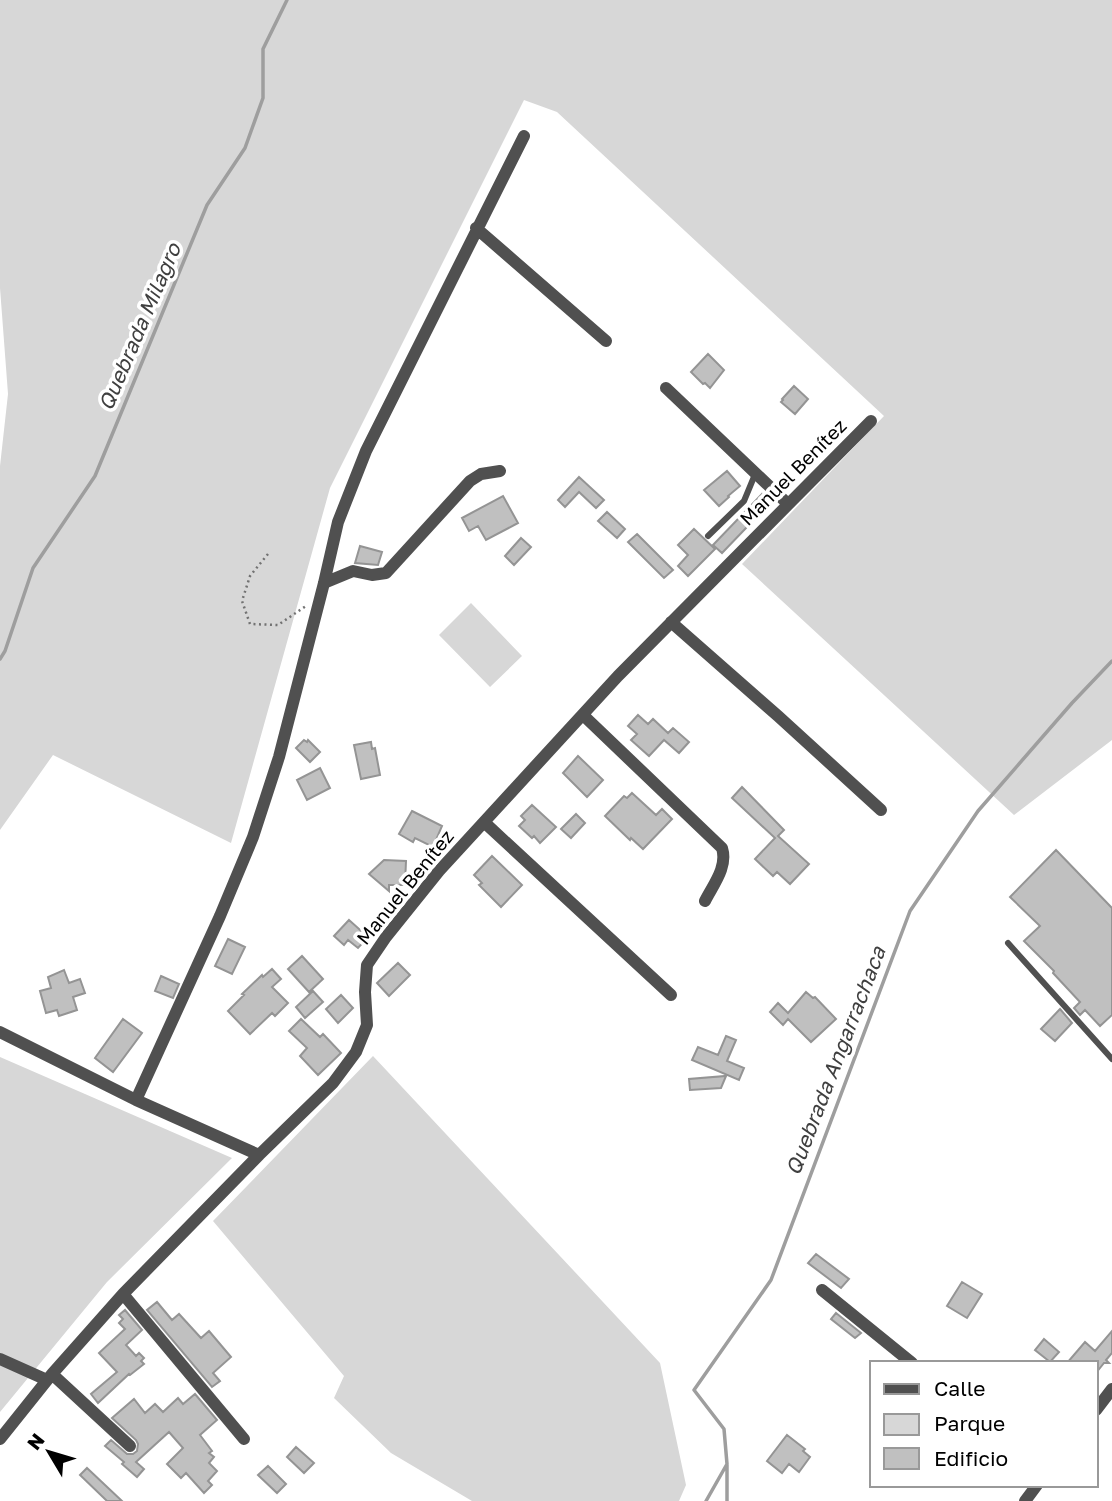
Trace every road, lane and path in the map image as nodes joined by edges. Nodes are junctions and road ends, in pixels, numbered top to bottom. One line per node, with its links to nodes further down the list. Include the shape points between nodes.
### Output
1 (524, 135): 2 (street)
2 (476, 229): 3 (street); 11 (street, via 366,451 338,522)
3 (607, 341)
4 (666, 388): 7 (street)
5 (872, 421): 8 (street, Manuel Benítez)
6 (500, 471): 11 (street, via 470,481 386,573 353,572)
7 (756, 472): 8 (street); 9 (lane, via 744,501)
8 (788, 504): 13 (street, Manuel Benítez)
9 (708, 536)
10 (268, 554): 12 (path, via 250,576 242,601 250,624 278,625)
11 (324, 583): 22 (street, via 279,757 253,837)
12 (307, 605)
13 (671, 622): 14 (street, Manuel Benítez); 15 (street)
14 (583, 715): 16 (street, Manuel Benítez); 17 (street, via 722,848 724,864)
15 (881, 810)
16 (484, 822): 19 (street); 23 (street, Manuel Benítez, via 367,965 368,1025 356,1052 333,1083)
17 (705, 901)
18 (1008, 943): 21 (lane)
19 (671, 995)
20 (0, 1032): 22 (street)
21 (1112, 1059)
22 (136, 1100): 23 (street)
23 (259, 1155): 25 (street, Manuel Benítez)
24 (822, 1290): 27 (street)
25 (123, 1294): 28 (street, Manuel Benítez); 32 (street)
26 (0, 1359): 28 (street)
27 (910, 1361)
28 (49, 1377): 31 (street, Manuel Benítez); 33 (street)
29 (1112, 1389): 30 (street)
30 (1098, 1407)
31 (0, 1439)
32 (244, 1439)
33 (130, 1446)
34 (1038, 1492): 35 (street)
35 (1025, 1501)

